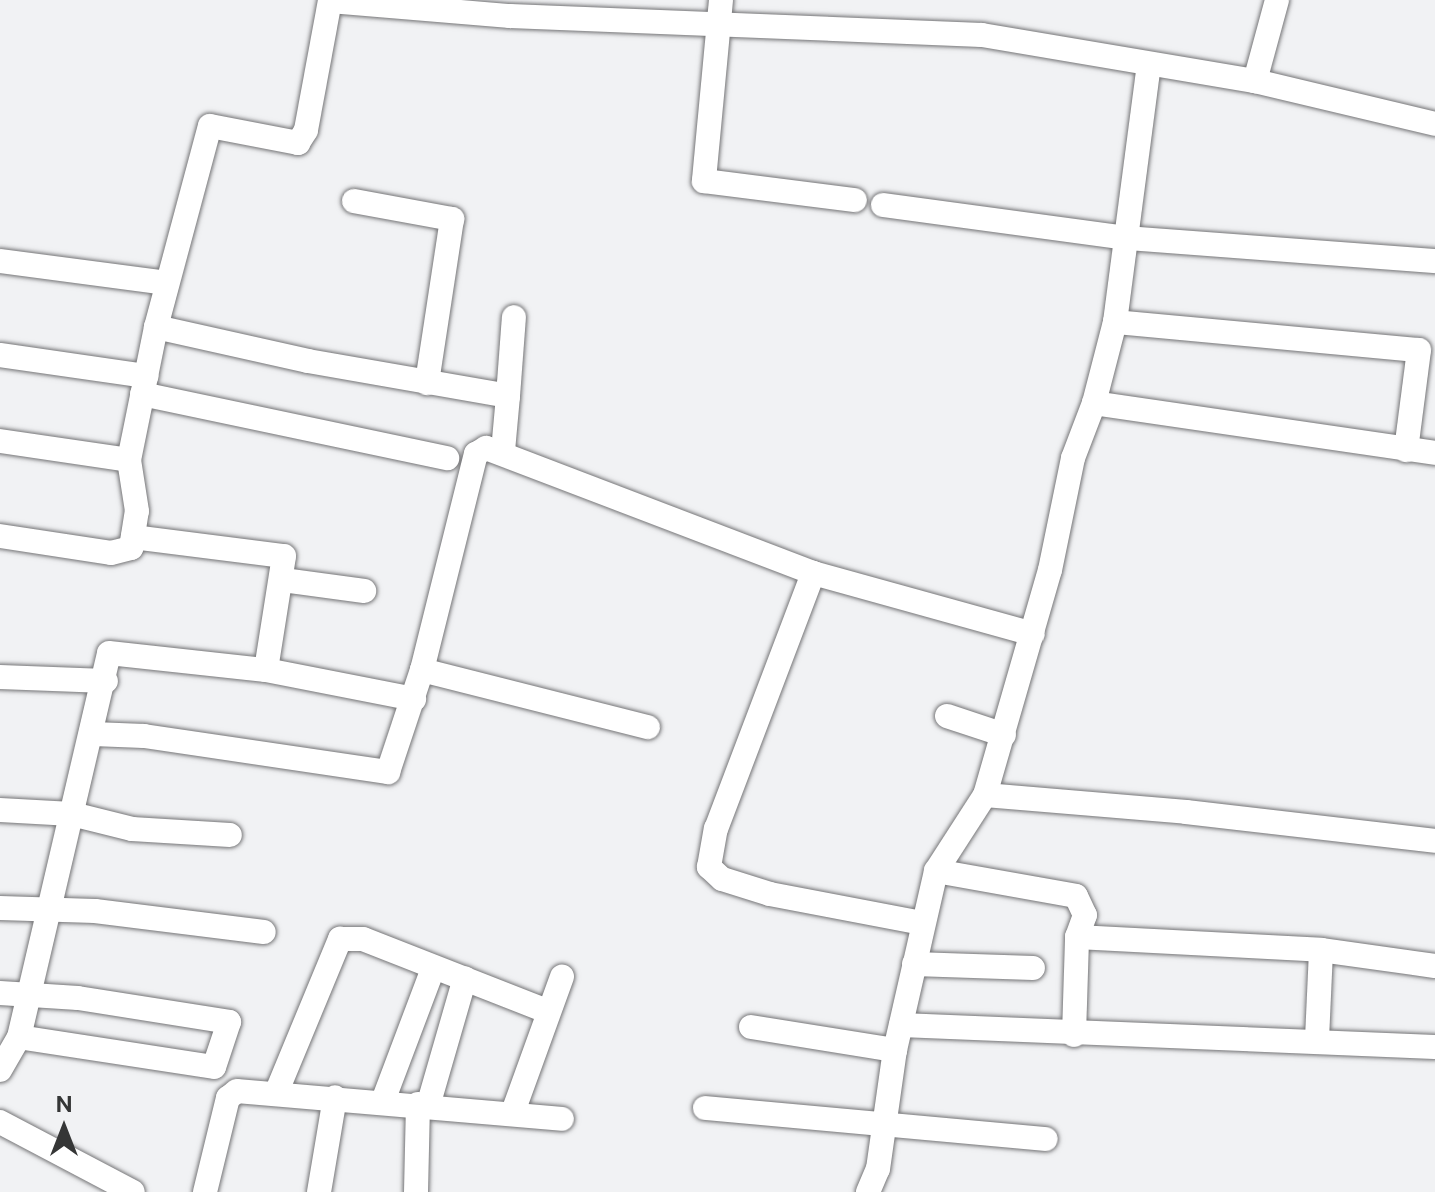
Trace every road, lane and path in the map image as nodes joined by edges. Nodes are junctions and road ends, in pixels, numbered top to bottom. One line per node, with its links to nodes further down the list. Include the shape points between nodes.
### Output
1 (330, 0): 3 (street); 15 (street, via 303,137 288,143 210,126)
2 (1277, 0): 7 (street)
3 (510, 8): 4 (street)
4 (619, 10): 5 (street)
5 (719, 11): 6 (street, via 982,35); 9 (street, via 704,181)
6 (1149, 65): 7 (street); 12 (street)
7 (1255, 81): 8 (street)
8 (1435, 124)
9 (855, 200)
10 (354, 201): 20 (street, via 452,219)
11 (883, 205): 12 (street)
12 (1127, 238): 14 (street); 17 (street)
13 (0, 261): 15 (street)
14 (1435, 261)
15 (167, 283): 18 (street)
16 (514, 317): 22 (street)
17 (1115, 322): 23 (street); 25 (street, via 1419,350)
18 (156, 327): 20 (street); 21 (street)
19 (0, 355): 21 (street)
20 (427, 383): 22 (street)
21 (144, 385): 28 (street); 29 (street)
22 (508, 396): 26 (street)
23 (1094, 403): 25 (street); 35 (street, via 1073,458)
24 (0, 441): 29 (street)
25 (1406, 450): 27 (street)
26 (503, 451): 32 (street); 37 (street, via 486,448 476,454)
27 (1435, 453)
28 (447, 458)
29 (129, 460): 31 (street, via 137,511)
30 (0, 536): 31 (street, via 111,553 131,548)
31 (133, 537): 33 (street, via 284,556)
32 (813, 573): 35 (street); 53 (street, via 716,829 709,867 722,879 770,894)
33 (283, 580): 34 (street); 36 (street)
34 (364, 591)
35 (1033, 634): 44 (street)
36 (266, 670): 39 (street, via 109,653); 40 (street)
37 (422, 670): 40 (street); 42 (street)
38 (0, 677): 39 (street)
39 (106, 681): 43 (street)
40 (414, 699): 43 (street, via 393,768 382,773 144,736)
41 (947, 716): 44 (street)
42 (648, 727)
43 (93, 734): 47 (street)
44 (1004, 735): 45 (street)
45 (985, 795): 49 (street); 50 (street)
46 (0, 810): 47 (street)
47 (72, 814): 48 (street, via 132,829); 51 (street)
48 (230, 835)
49 (1435, 841)
50 (936, 871): 53 (street); 55 (street, via 1076,896 1085,915)
51 (49, 907): 52 (street); 54 (street); 64 (street)
52 (0, 908)
53 (922, 923): 57 (street)
54 (264, 932)
55 (1077, 937): 56 (street); 68 (street)
56 (1321, 950): 58 (street); 70 (street)
57 (914, 964): 59 (street); 66 (street)
58 (1435, 966)
59 (1033, 968)
60 (433, 969): 62 (street); 74 (street, via 363,939 340,939); 76 (street)
61 (562, 977): 65 (street)
62 (465, 978): 65 (street); 77 (street)
63 (0, 993): 64 (street)
64 (29, 994): 69 (street); 69 (street, via 229,1022 214,1067)
65 (547, 1011): 79 (street)
66 (901, 1025): 68 (street); 72 (street)
67 (751, 1027): 72 (street)
68 (1074, 1035): 70 (street)
69 (19, 1037): 73 (street)
70 (1317, 1039): 71 (street)
71 (1435, 1047)
72 (895, 1050): 82 (street)
73 (0, 1070)
74 (277, 1091): 75 (street); 85 (street, via 237,1091 228,1098)
75 (335, 1097): 76 (street); 86 (street)
76 (383, 1101): 77 (street)
77 (423, 1105): 79 (street); 87 (street)
78 (705, 1108): 82 (street)
79 (513, 1112): 80 (street)
80 (562, 1119)
81 (0, 1122): 84 (street)
82 (885, 1127): 83 (street); 88 (street)
83 (1046, 1139)
84 (133, 1192)
85 (205, 1192)
86 (319, 1192)
87 (416, 1192)
88 (868, 1192)

